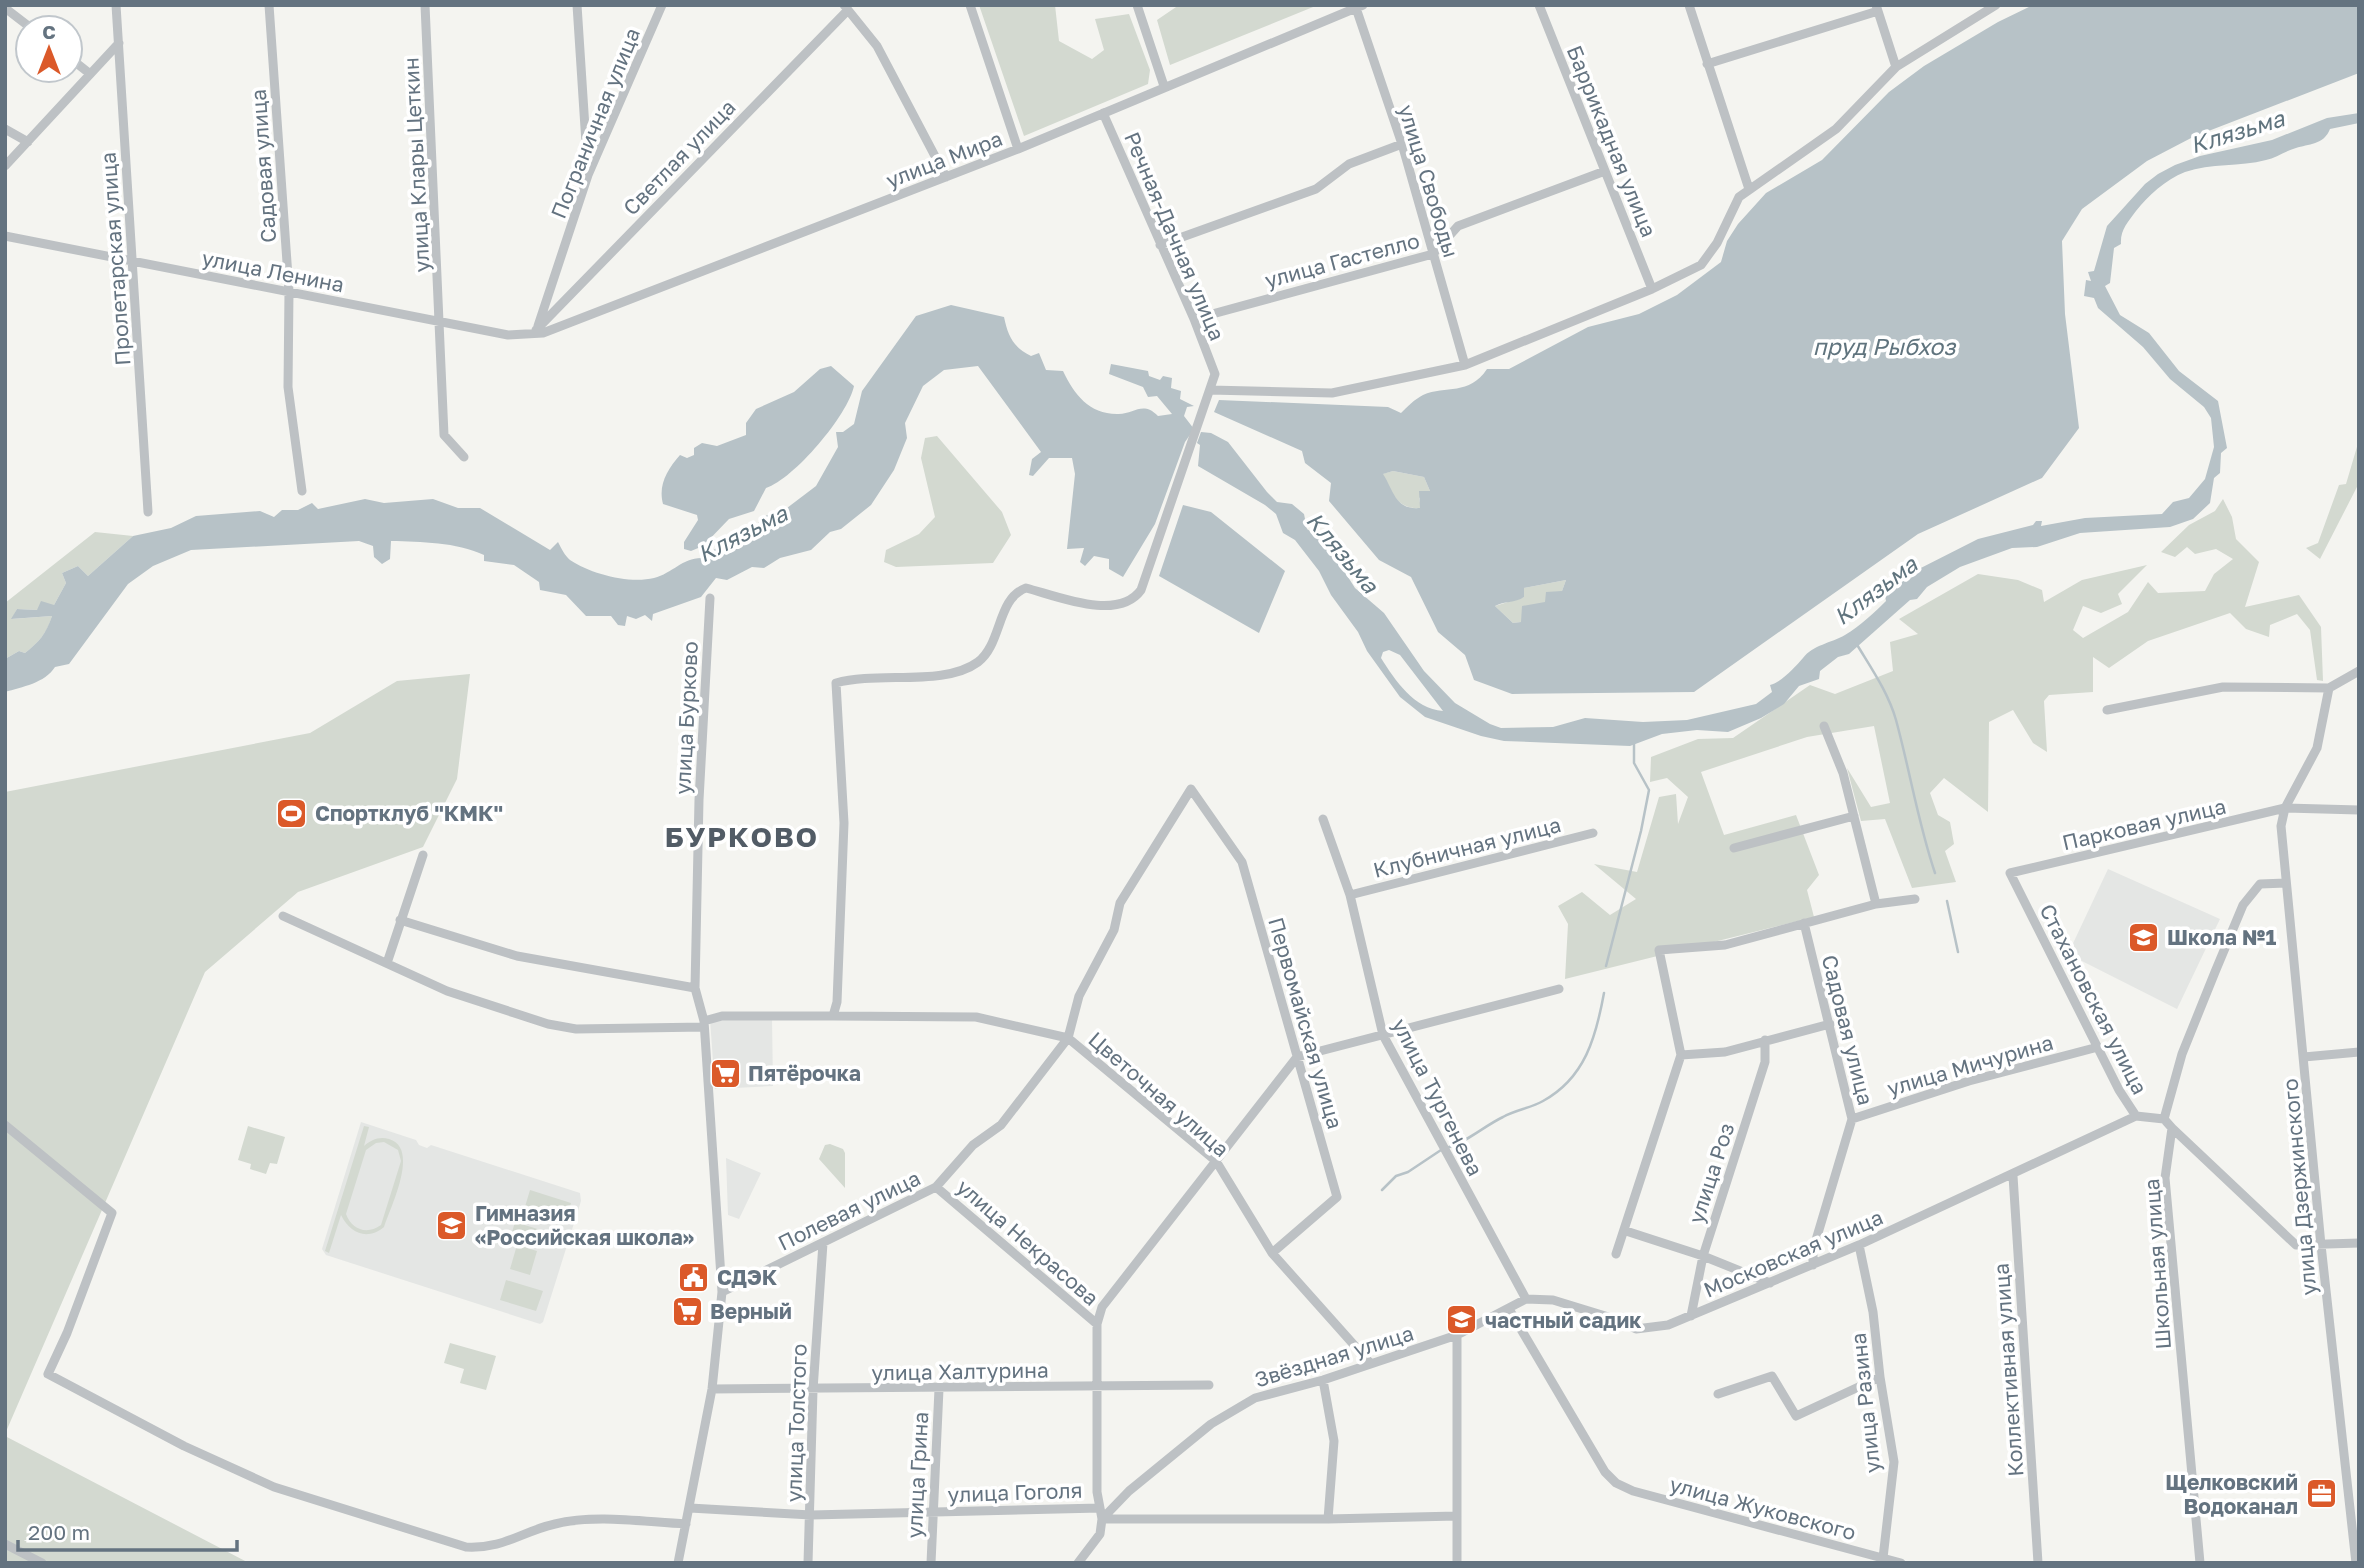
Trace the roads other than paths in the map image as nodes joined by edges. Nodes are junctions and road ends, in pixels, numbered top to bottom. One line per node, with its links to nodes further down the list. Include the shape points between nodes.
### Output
1 (116, 5): 15 (street, Пролетарская улица)
2 (269, 5): 36 (street, Садовая улица)
3 (425, 5): 38 (street, улица Клары Цеткин)
4 (577, 5): 28 (street)
5 (662, 5): 28 (street, Пограничная улица)
6 (970, 5): 25 (street)
7 (1136, 5): 20 (street)
8 (1539, 5): 27 (street, Баррикадная улица)
9 (1689, 5): 16 (street)
10 (1996, 5): 17 (street)
11 (846, 7): 29 (street, via 877,46); 39 (street, Светлая улица)
12 (1360, 7): 14 (street, улица Мира); 24 (street, улица Свободы)
13 (1877, 8): 16 (street); 17 (street)
14 (1340, 10): 20 (street, улица Мира)
15 (119, 43): 19 (street); 34 (street, Пролетарская улица)
16 (1707, 64): 30 (street)
17 (1896, 67): 30 (street, via 1836,128)
18 (84, 69): 19 (street)
19 (89, 73): 23 (street)
20 (1164, 86): 21 (street, улица Мира)
21 (1103, 113): 25 (street, улица Мира); 32 (street, Речная-Дачная улица)
22 (5, 130): 23 (street)
23 (28, 142): 26 (street)
24 (1402, 144): 32 (street, via 1349,164 1316,189); 33 (street, улица Свободы)
25 (1018, 149): 29 (street, улица Мира)
26 (5, 166)
27 (1605, 171): 33 (street, улица Гастелло, via 1458,226); 35 (street, Баррикадная улица)
28 (588, 175): 39 (street, Пограничная улица)
29 (946, 177): 39 (street, улица Мира, via 552,332)
30 (1749, 189): 35 (street, via 1739,197 1701,265)
31 (5, 236): 34 (street, улица Ленина)
32 (1160, 245): 37 (street, Речная-Дачная улица)
33 (1433, 254): 37 (street, улица Гастелло); 40 (street, улица Свободы)
34 (132, 261): 36 (street, улица Ленина); 44 (street, Пролетарская улица)
35 (1652, 289): 40 (street)
36 (289, 291): 38 (street, улица Ленина); 43 (street, Садовая улица, via 288,387)
37 (1194, 319): 41 (street, Речная-Дачная улица, via 1214,374)
38 (441, 323): 39 (street, улица Ленина, via 508,335); 42 (street, улица Клары Цеткин, via 444,435)
39 (535, 332)
40 (1465, 365): 41 (street, via 1332,393)
41 (1210, 390): 69 (street, via 1134,599 1117,605 1092,604 1026,588 1012,595 996,638 980,660 957,674 859,676 836,682 844,823)
42 (464, 457)
43 (302, 491)
44 (148, 512)
45 (710, 598): 67 (street, улица Бурково)
46 (2359, 671): 47 (street)
47 (2329, 688): 48 (street, via 2222,687); 51 (street, via 2317,748)
48 (2107, 710)
49 (1824, 726): 53 (street)
50 (1191, 789): 73 (street, Полевая улица, via 1120,903 1114,930 1079,996); 79 (street, Первомайская улица, via 1242,862)
51 (2285, 808): 52 (street); 58 (street, Парковая улица); 59 (street, улица Дзержинского, via 2281,826)
52 (2359, 810)
53 (1854, 816): 56 (street); 62 (street)
54 (1323, 819): 60 (street, улица Тургенева)
55 (1593, 832): 60 (street, Клубничная улица)
56 (1734, 848)
57 (423, 855): 64 (street)
58 (2010, 873): 75 (street, Стахановская улица)
59 (2286, 883): 78 (street, улица Дзержинского); 82 (street, via 2260,884 2243,905 2182,1054)
60 (1350, 895): 72 (street, улица Тургенева)
61 (1915, 899): 62 (street)
62 (1876, 904): 65 (street)
63 (283, 916): 66 (street)
64 (400, 920): 66 (street); 67 (street, via 517,956)
65 (1804, 923): 71 (street, Садовая улица); 77 (street, via 1725,945 1659,950)
66 (387, 963): 70 (street, via 480,1004 564,1027)
67 (695, 988): 70 (street, улица Бурково)
68 (1559, 989): 72 (street)
69 (834, 1016): 70 (street, via 722,1016); 73 (street, Цветочная улица, via 976,1017)
70 (704, 1024): 98 (street)
71 (1830, 1024): 74 (street); 81 (street, Садовая улица)
72 (1383, 1035): 79 (street); 99 (street, улица Тургенева)
73 (1069, 1038): 85 (street, Цветочная улица); 87 (street, Полевая улица, via 1001,1125 973,1145)
74 (1765, 1040): 77 (street, via 1725,1052); 95 (street, улица Роз, via 1765,1062)
75 (2098, 1047): 80 (street, Стахановская улица); 81 (street, улица Мичурина, via 1969,1081)
76 (2359, 1052): 78 (street)
77 (1681, 1055): 88 (street)
78 (2304, 1057): 92 (street, улица Дзержинского)
79 (1297, 1058): 85 (street); 93 (street, Первомайская улица, via 1337,1197)
80 (2136, 1116): 82 (street, Стахановская улица); 86 (street, Московская улица)
81 (1852, 1119): 96 (street, Садовая улица, via 1813,1250)
82 (2164, 1119): 84 (street)
83 (5, 1125): 121 (street, via 112,1213 48,1374 184,1446 274,1487 466,1547 489,1548 577,1520)
84 (2172, 1128): 92 (street, via 2296,1245); 132 (street, Школьная улица, via 2165,1178)
85 (1216, 1161): 93 (street, Цветочная улица); 102 (street, via 1102,1307)
86 (2013, 1176): 91 (street, Московская улица); 131 (street, Коллективная улица)
87 (936, 1187): 89 (street, Полевая улица); 102 (street, улица Некрасова)
88 (1626, 1231): 94 (street); 95 (street)
89 (823, 1243): 98 (street, Полевая улица); 111 (street, улица Толстого)
90 (2359, 1243): 92 (street)
91 (1859, 1245): 96 (street, Московская улица); 105 (street, улица Разина)
92 (2321, 1245): 115 (street, улица Дзержинского)
93 (1272, 1253): 104 (street, Цветочная улица)
94 (1616, 1254)
95 (1703, 1256): 97 (street); 101 (street, улица Роз)
96 (1813, 1265): 97 (street, Московская улица)
97 (1770, 1283): 101 (street, Московская улица)
98 (722, 1292): 109 (street)
99 (1526, 1299): 100 (street); 101 (street, Московская улица, via 1553,1300 1636,1329 1653,1330)
100 (1509, 1309): 103 (street); 123 (street, улица Жуковского, via 1605,1472 1616,1483)
101 (1691, 1316)
102 (1097, 1324): 108 (street)
103 (1457, 1335): 104 (street, Звёздная улица); 118 (street)
104 (1371, 1364): 106 (street, Звёздная улица)
105 (1880, 1377): 112 (street, via 1796,1416 1772,1376); 123 (street, улица Разина, via 1894,1462)
106 (1323, 1380): 119 (street, Звёздная улица, via 1255,1398 1211,1424); 120 (street, via 1334,1441)
107 (1209, 1385): 108 (street, улица Халтурина)
108 (1098, 1387): 110 (street, улица Халтурина); 114 (street)
109 (712, 1389): 111 (street, улица Халтурина); 113 (street)
110 (939, 1389): 111 (street, улица Халтурина); 116 (street, улица Грина)
111 (813, 1390): 117 (street, улица Толстого)
112 (1718, 1394)
113 (690, 1508): 117 (street, улица Гоголя); 121 (street)
114 (1100, 1508): 116 (street, улица Гоголя); 119 (street, улица Гоголя)
115 (2354, 1510): 133 (street, улица Дзержинского)
116 (932, 1512): 117 (street, улица Гоголя); 127 (street, улица Грина)
117 (811, 1515): 126 (street, улица Толстого)
118 (1457, 1516): 120 (street, улица Гоголя); 129 (street)
119 (1102, 1519): 120 (street, улица Гоголя); 128 (street, Звёздная улица, via 1100,1534)
120 (1328, 1519)
121 (686, 1524): 125 (street)
122 (5, 1544): 124 (street)
123 (1883, 1558): 130 (street, улица Жуковского)
124 (42, 1563)
125 (678, 1563)
126 (808, 1563)
127 (931, 1563)
128 (1078, 1563)
129 (1457, 1563)
130 (1901, 1563)
131 (2038, 1563)
132 (2200, 1563)
133 (2356, 1563)

